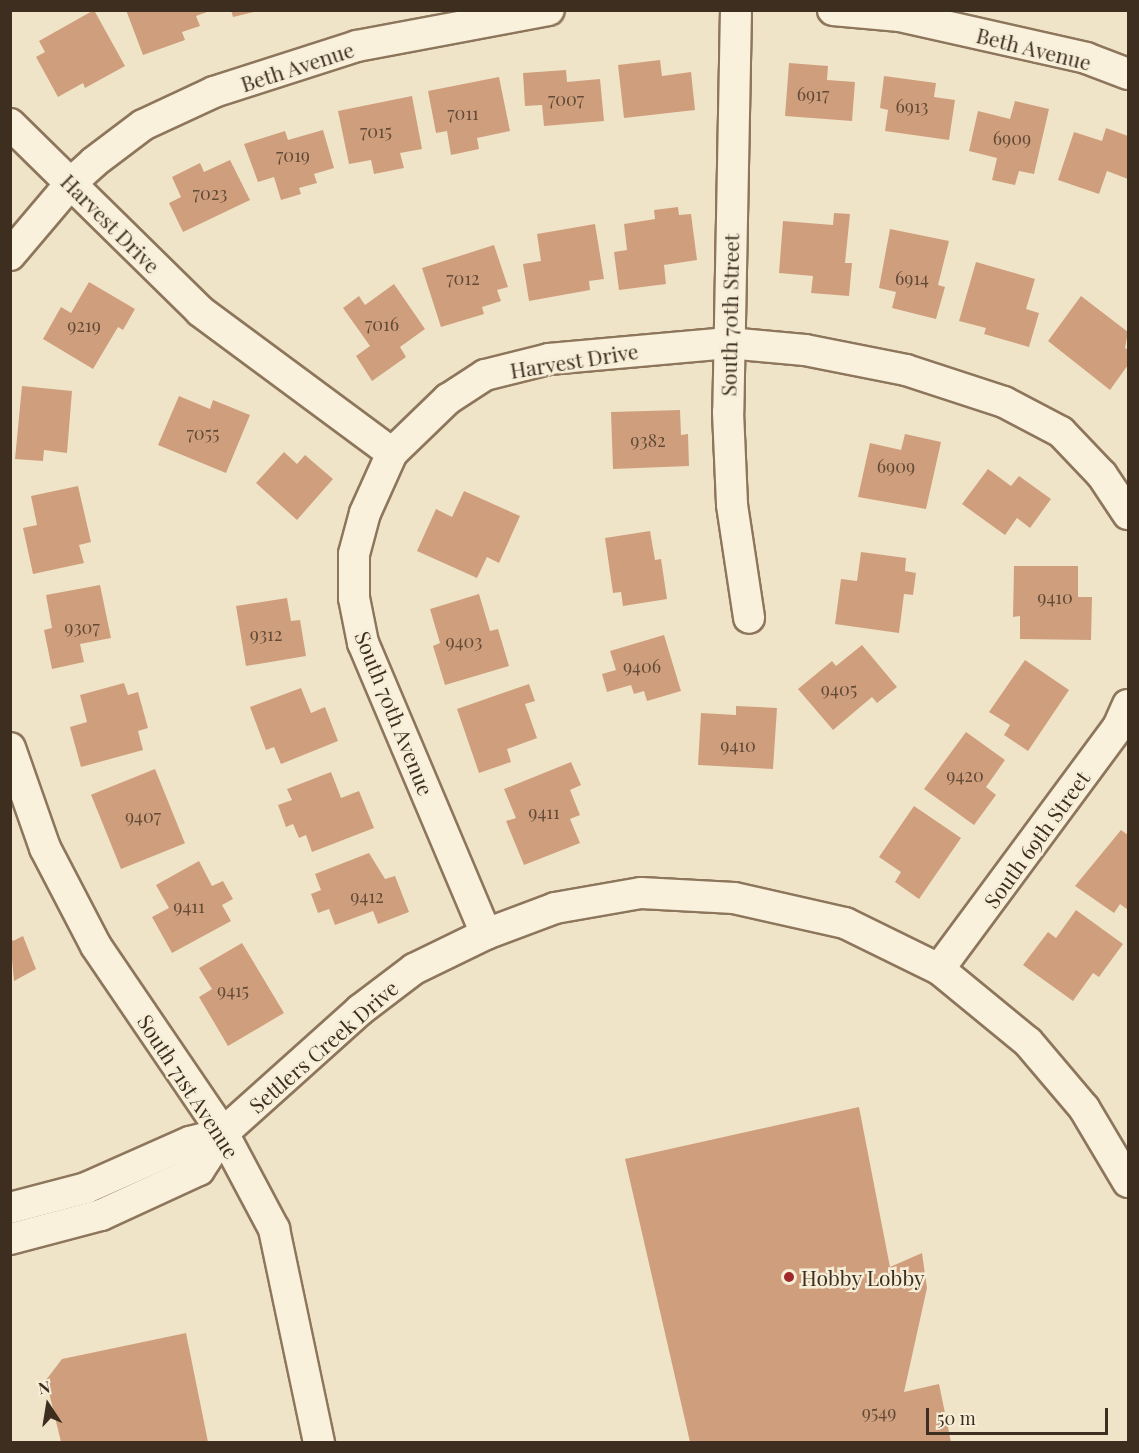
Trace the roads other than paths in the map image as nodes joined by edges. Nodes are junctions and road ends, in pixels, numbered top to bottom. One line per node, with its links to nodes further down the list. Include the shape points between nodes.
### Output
1 (549, 10): 6 (street, Beth Avenue, via 357,46 214,92 143,125)
2 (736, 10): 8 (street, South 70th Street)
3 (832, 10): 4 (street, Beth Avenue, via 900,16 1086,58)
4 (1128, 74)
5 (10, 124): 6 (street, Harvest Drive)
6 (71, 183): 7 (street); 9 (street, Harvest Drive, via 200,311)
7 (10, 255)
8 (728, 342): 9 (street, Harvest Drive, via 549,359 485,375 448,399); 10 (street, Harvest Drive, via 805,350 906,370 1004,402 1061,432 1102,475); 11 (street, South 70th Street, via 732,505)
9 (392, 453): 14 (street, South 70th Avenue, via 365,513 354,554 354,598 363,643)
10 (1128, 514)
11 (749, 618)
12 (1128, 705): 15 (street, South 69th Street, via 1118,727)
13 (10, 748): 16 (street, South 71st Avenue, via 45,848 96,946)
14 (486, 934): 15 (street, Settlers Creek Drive, via 555,908 641,893 734,898 845,923); 16 (street, Settlers Creek Drive, via 414,969 360,1010)
15 (939, 969): 17 (street, Settlers Creek Drive, via 1028,1042 1084,1108)
16 (223, 1133): 18 (street, Settlers Creek Drive, via 190,1142 86,1188); 19 (street, Settlers Creek Drive, via 200,1170 164,1188 101,1215); 20 (street, South 71st Avenue, via 274,1229)
17 (1128, 1182)
18 (10, 1208)
19 (10, 1239)
20 (320, 1443)

